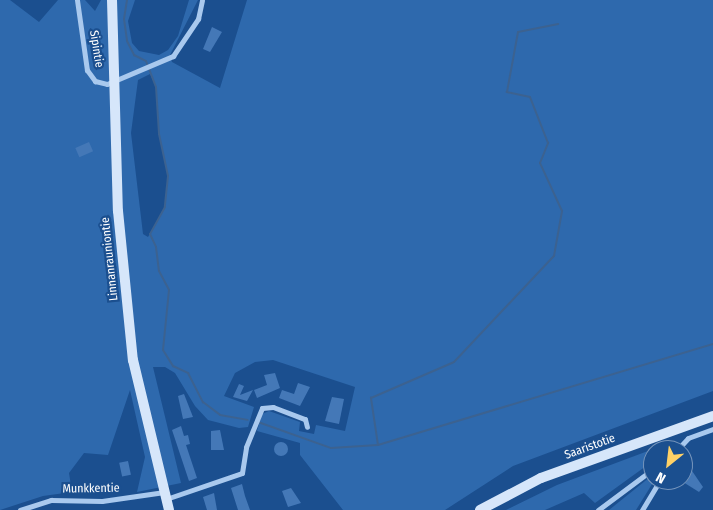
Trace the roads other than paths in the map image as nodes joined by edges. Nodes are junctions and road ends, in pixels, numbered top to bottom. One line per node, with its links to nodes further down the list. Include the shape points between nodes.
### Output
1 (77, 0): 4 (street, Sipintie, via 87,70 95,81)
2 (112, 0): 4 (street, Linnanrauniontie)
3 (202, 0): 4 (street, via 198,19 173,56)
4 (113, 84): 11 (street, Linnanrauniontie, via 118,211 133,360)
5 (713, 416): 14 (street, Saaristotie, via 541,478)
6 (307, 427): 11 (street, Munkkentie, via 305,419 273,407 262,408 246,447 242,473)
7 (713, 429): 8 (street)
8 (686, 440)
9 (643, 476): 15 (street)
10 (654, 490): 16 (street)
11 (165, 495): 12 (street, Munkkentie, via 102,501 51,500); 13 (street, Linnanrauniontie)
12 (20, 510)
13 (170, 510)
14 (480, 510)
15 (598, 510)
16 (642, 510)

